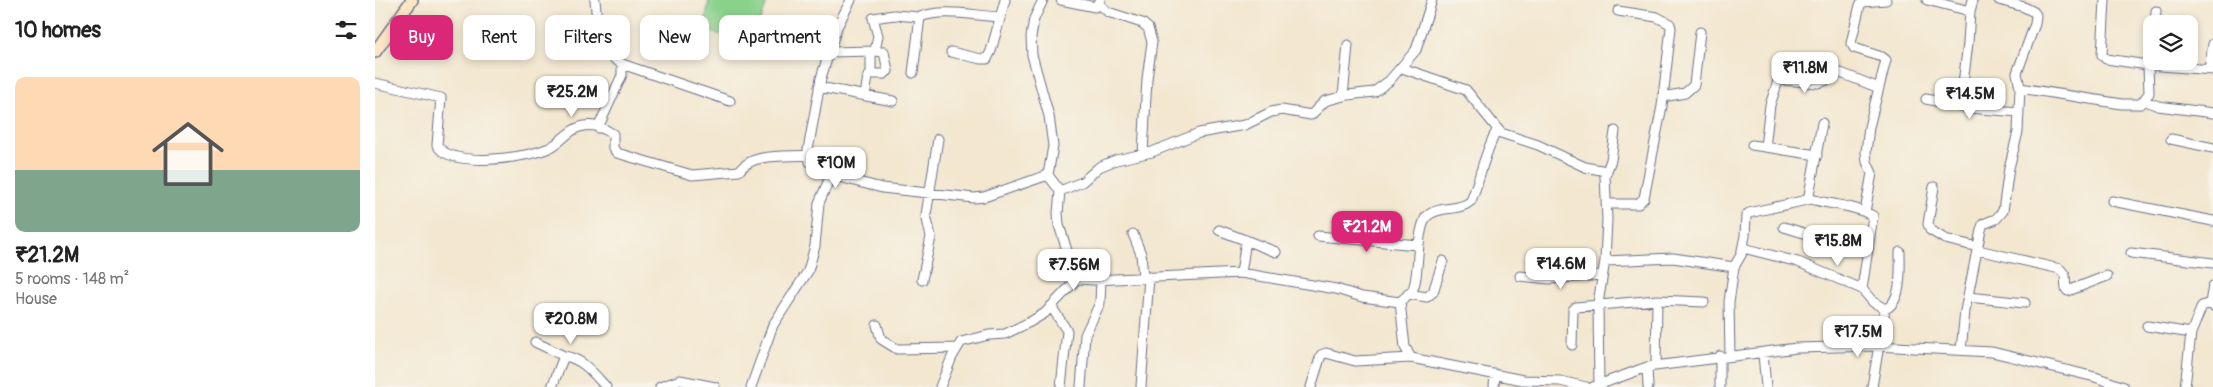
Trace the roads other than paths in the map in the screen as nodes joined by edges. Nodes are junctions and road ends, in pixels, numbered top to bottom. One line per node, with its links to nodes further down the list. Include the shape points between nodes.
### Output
1 (412, 0): 25 (main road)
2 (595, 0): 30 (street, via 599,43 604,52)
3 (851, 0): 20 (street)
4 (1005, 0): 19 (street)
5 (1043, 0): 65 (street, via 1034,19 1031,38 1052,139)
6 (1061, 0): 13 (street, via 1095,7)
7 (1432, 0): 31 (street, via 1416,50)
8 (1886, 0): 40 (street, via 1860,5 1851,43 1853,48 1886,60)
9 (1927, 0): 15 (street)
10 (1973, 0): 15 (street)
11 (1999, 0): 41 (street, via 2024,7 2036,15 2017,73)
12 (2105, 0): 29 (street, via 2102,54 2106,59)
13 (1099, 1): 60 (street, via 1108,12 1142,23 1152,42)
14 (1618, 11): 44 (street, via 1657,17 1670,24)
15 (1970, 11): 38 (street)
16 (2157, 11): 17 (street)
17 (2156, 15)
18 (920, 17): 19 (street, via 926,14); 24 (street, via 894,15 873,18 877,36); 35 (street)
19 (1000, 17): 27 (street, via 987,59)
20 (839, 23)
21 (1700, 32): 44 (street, via 1694,86 1685,93)
22 (2213, 44): 33 (street)
23 (1348, 45): 43 (street)
24 (873, 51): 26 (street); 36 (street); 36 (street, via 884,52 888,71)
25 (375, 52)
26 (839, 52)
27 (951, 52)
28 (827, 60): 39 (street)
29 (2143, 63)
30 (622, 64): 46 (street); 52 (street, via 622,75)
31 (1402, 68): 43 (street, via 1374,92); 53 (street, via 1466,90)
32 (2198, 68): 33 (street)
33 (2211, 69)
34 (2151, 70): 48 (street)
35 (913, 73)
36 (871, 74): 42 (street)
37 (375, 83): 52 (street, via 441,98 437,145 450,156 463,159 495,159 532,153 557,144 580,127)
38 (1963, 84)
39 (819, 87): 42 (street); 61 (street)
40 (1879, 88): 58 (street, via 1841,73 1832,74 1818,84 1779,81 1770,105); 72 (street, via 1866,152 1872,173)
41 (2020, 88): 48 (street, via 2122,104); 49 (street)
42 (865, 96): 47 (street)
43 (1343, 96): 60 (street, via 1325,101 1311,115 1282,110 1271,112 1245,125 1199,133)
44 (1663, 98): 71 (street, via 1642,202)
45 (1926, 99): 49 (street, via 1968,108)
46 (730, 101)
47 (893, 101)
48 (2145, 101): 50 (street, via 2158,106)
49 (2019, 112): 82 (street, via 2003,211 1996,219 1983,224)
50 (2213, 113)
51 (1822, 123): 62 (street)
52 (598, 128): 61 (street, via 613,134 613,148 617,153 692,175 739,171 745,162 759,159)
53 (1497, 130): 63 (street, via 1585,167); 79 (street, via 1485,153 1471,201 1430,214 1424,221)
54 (1615, 131): 63 (street)
55 (938, 139): 68 (street)
56 (2171, 139): 59 (street)
57 (1752, 145): 58 (street)
58 (1765, 147): 62 (street)
59 (2213, 148)
60 (1143, 153): 67 (street, via 1099,167 1082,182)
61 (809, 155): 64 (street, via 810,162)
62 (1817, 155): 69 (street, via 1809,192)
63 (1606, 171): 71 (street)
64 (831, 175): 68 (street, via 882,188); 130 (street, via 819,203 815,246 808,271 773,325)
65 (1048, 175): 67 (street); 68 (street, via 984,198)
66 (1934, 187): 82 (street, via 1928,224 1930,230 1945,239)
67 (1060, 191): 95 (street, via 1059,225)
68 (930, 194): 96 (street, via 927,224 931,237)
69 (1811, 199): 72 (street); 80 (street, via 1749,213)
70 (2112, 201): 73 (street)
71 (1607, 204): 87 (street)
72 (1865, 212): 81 (street, via 1873,216)
73 (2213, 221)
74 (1784, 227): 81 (street)
75 (1219, 230): 78 (street)
76 (1133, 234): 94 (street)
77 (1318, 236): 79 (street)
78 (1246, 240): 83 (street); 90 (street)
79 (1418, 245): 100 (street, via 1415,282)
80 (1743, 248): 89 (street); 99 (street, via 1798,262)
81 (1868, 248): 99 (street)
82 (1978, 248): 93 (street, via 2060,269 2065,275 2068,291); 101 (street)
83 (1276, 252)
84 (1900, 252): 109 (street, via 1895,298)
85 (2131, 253): 88 (street)
86 (1443, 260): 100 (street, via 1433,292 1427,297)
87 (1605, 261): 89 (street, via 1673,258); 91 (street)
88 (2213, 263)
89 (1734, 267): 120 (street)
90 (1241, 273): 94 (street); 103 (street)
91 (1603, 274): 92 (street, via 1549,279); 106 (street)
92 (1519, 276)
93 (2107, 276)
94 (1146, 277): 97 (street); 134 (street)
95 (1077, 279): 97 (street); 108 (street)
96 (922, 280)
97 (1101, 280): 133 (street, via 1100,303 1085,336)
98 (2213, 286): 107 (street)
99 (1861, 289): 109 (street)
100 (1408, 294): 103 (street)
101 (1968, 297): 105 (street); 117 (street)
102 (1657, 300): 104 (street); 106 (street); 122 (street)
103 (1400, 302): 121 (street, via 1405,347)
104 (1704, 302)
105 (2025, 303)
106 (1598, 304): 114 (street, via 1573,310); 125 (street)
107 (2212, 304): 112 (street, via 2202,306)
108 (1051, 306): 116 (street, via 1045,313 1005,334 973,338 961,342); 132 (street, via 1067,331)
109 (1885, 309): 115 (street)
110 (877, 325): 116 (street, via 881,339 897,349)
111 (2147, 326): 112 (street)
112 (2191, 333): 143 (street)
113 (535, 342): 119 (street)
114 (1572, 345)
115 (1877, 346): 117 (street); 118 (street, via 1797,348); 141 (street)
116 (957, 348): 131 (street)
117 (1961, 350): 124 (street, via 2007,355)
118 (1763, 354): 120 (street); 140 (street)
119 (564, 356): 126 (street); 127 (street, via 579,360)
120 (1725, 356): 122 (street); 139 (street)
121 (1411, 358): 123 (street); 135 (street, via 1355,361 1326,353 1321,355)
122 (1652, 366): 125 (street); 138 (street)
123 (1495, 374): 136 (street); 137 (street)
124 (2109, 385): 142 (street)
125 (1596, 386)
126 (552, 387)
127 (606, 387)
128 (660, 387): 129 (street, via 679,380)
129 (715, 387)
130 (751, 387)
131 (940, 387)
132 (1061, 387)
133 (1081, 387)
134 (1141, 387)
135 (1311, 387)
136 (1495, 387)
137 (1586, 387)
138 (1647, 387)
139 (1720, 387)
140 (1766, 387)
141 (1872, 387)
142 (2124, 387)
143 (2185, 387)

